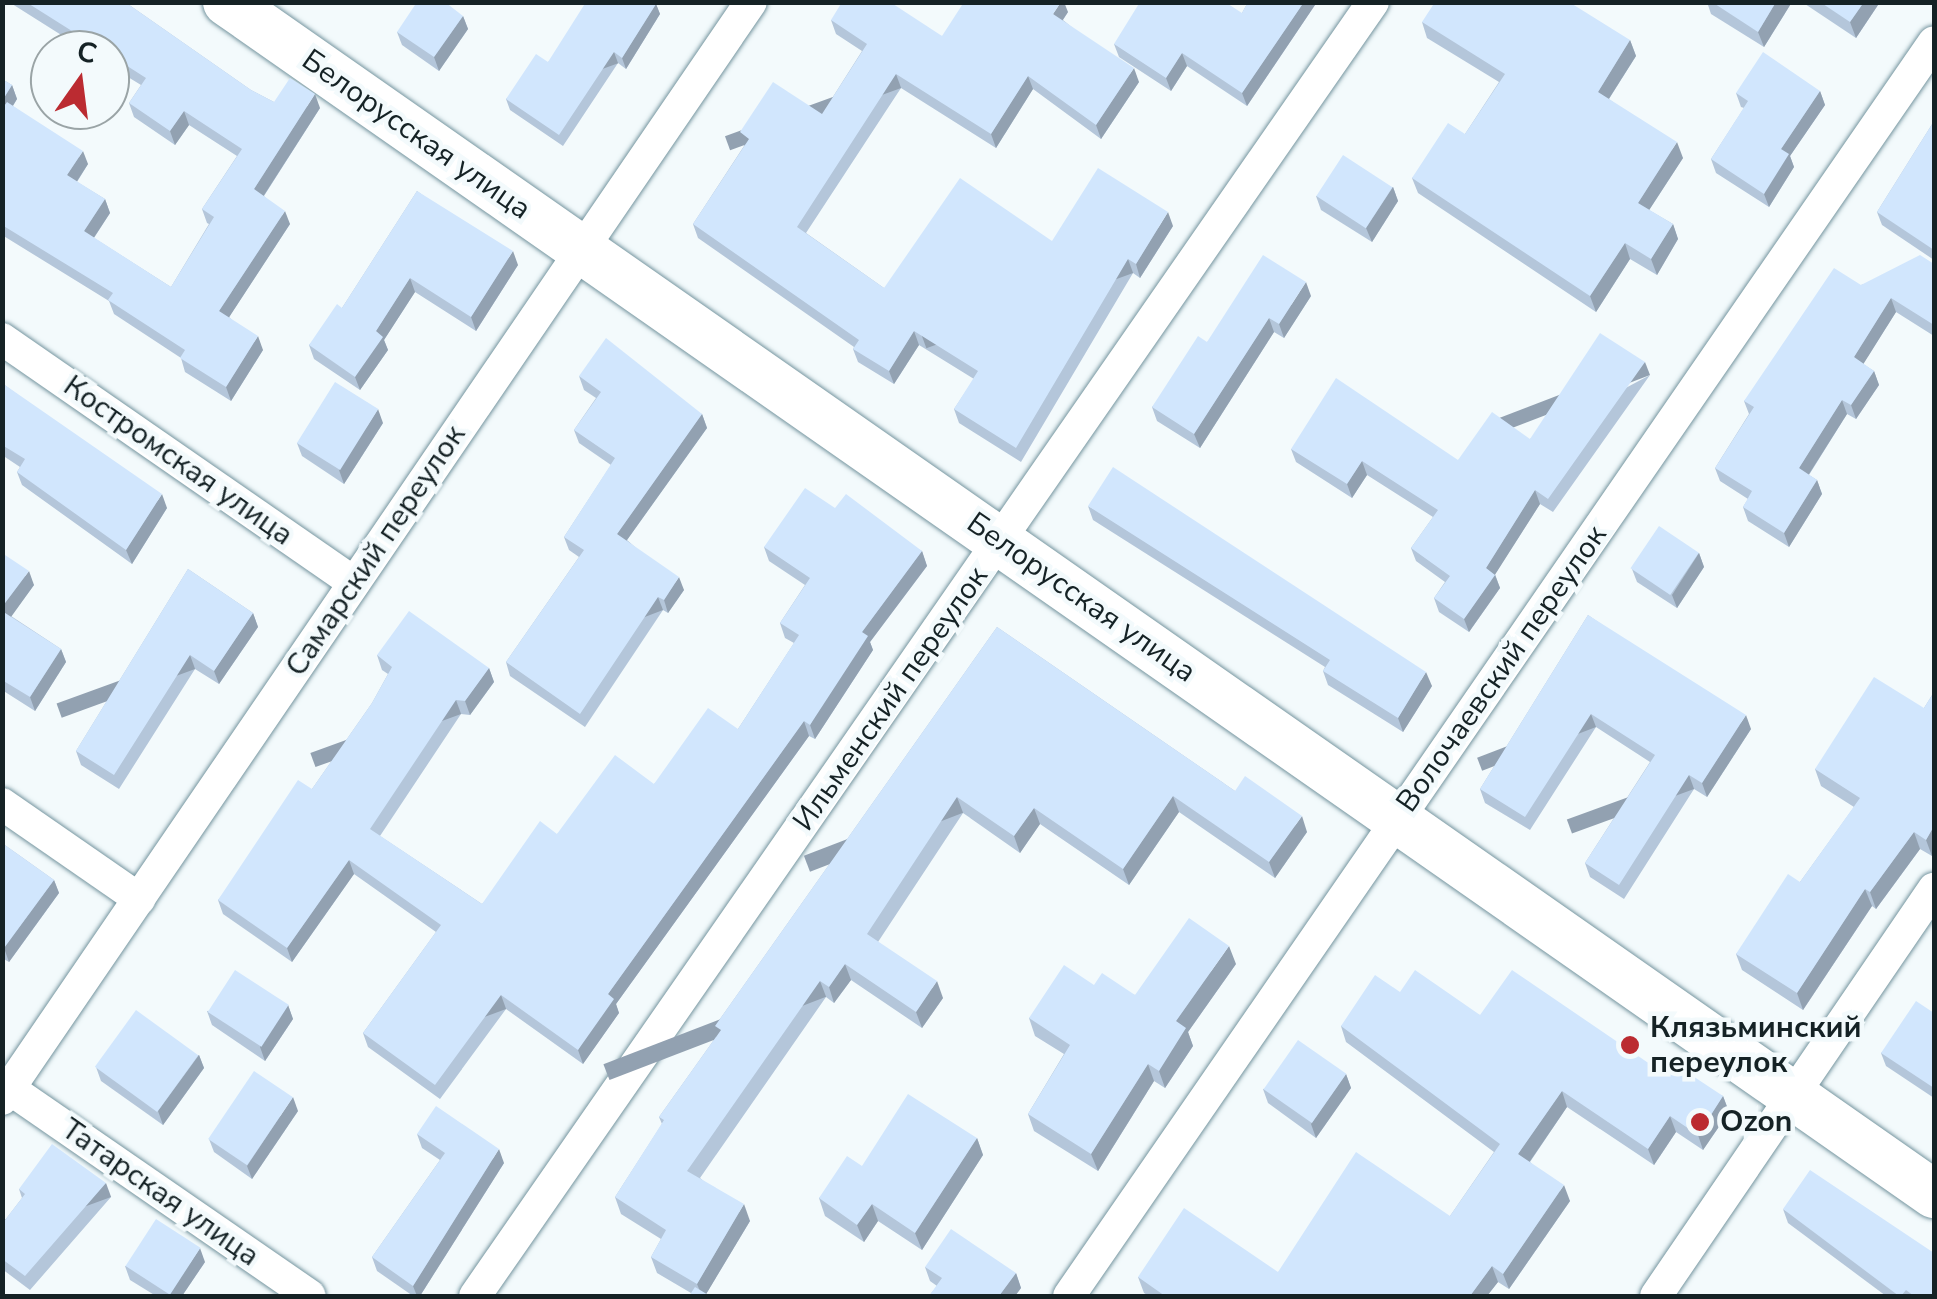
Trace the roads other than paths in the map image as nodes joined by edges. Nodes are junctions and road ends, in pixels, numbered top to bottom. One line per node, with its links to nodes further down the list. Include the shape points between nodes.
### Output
1 (226, 2): 5 (main road, Белорусская улица)
2 (751, 2): 5 (street, Самарский переулок)
3 (1373, 2): 7 (street, Ильменский переулок)
4 (1934, 42): 10 (street, Волочаевский переулок)
5 (581, 249): 7 (main road, Белорусская улица); 8 (street, Самарский переулок)
6 (2, 338): 8 (street, Костромская улица)
7 (1001, 542): 10 (main road, Белорусская улица); 17 (street, Ильменский переулок)
8 (354, 583): 12 (street, Самарский переулок)
9 (2, 804): 12 (street)
10 (1398, 819): 14 (main road, Белорусская улица); 18 (street, Волочаевский переулок)
11 (1934, 889): 14 (street)
12 (139, 900): 13 (street, Самарский переулок)
13 (6, 1094): 16 (street, Татарская улица)
14 (1791, 1094): 15 (main road, Белорусская улица); 19 (street)
15 (1934, 1194)
16 (310, 1296)
17 (476, 1296)
18 (1069, 1296)
19 (1656, 1296)

